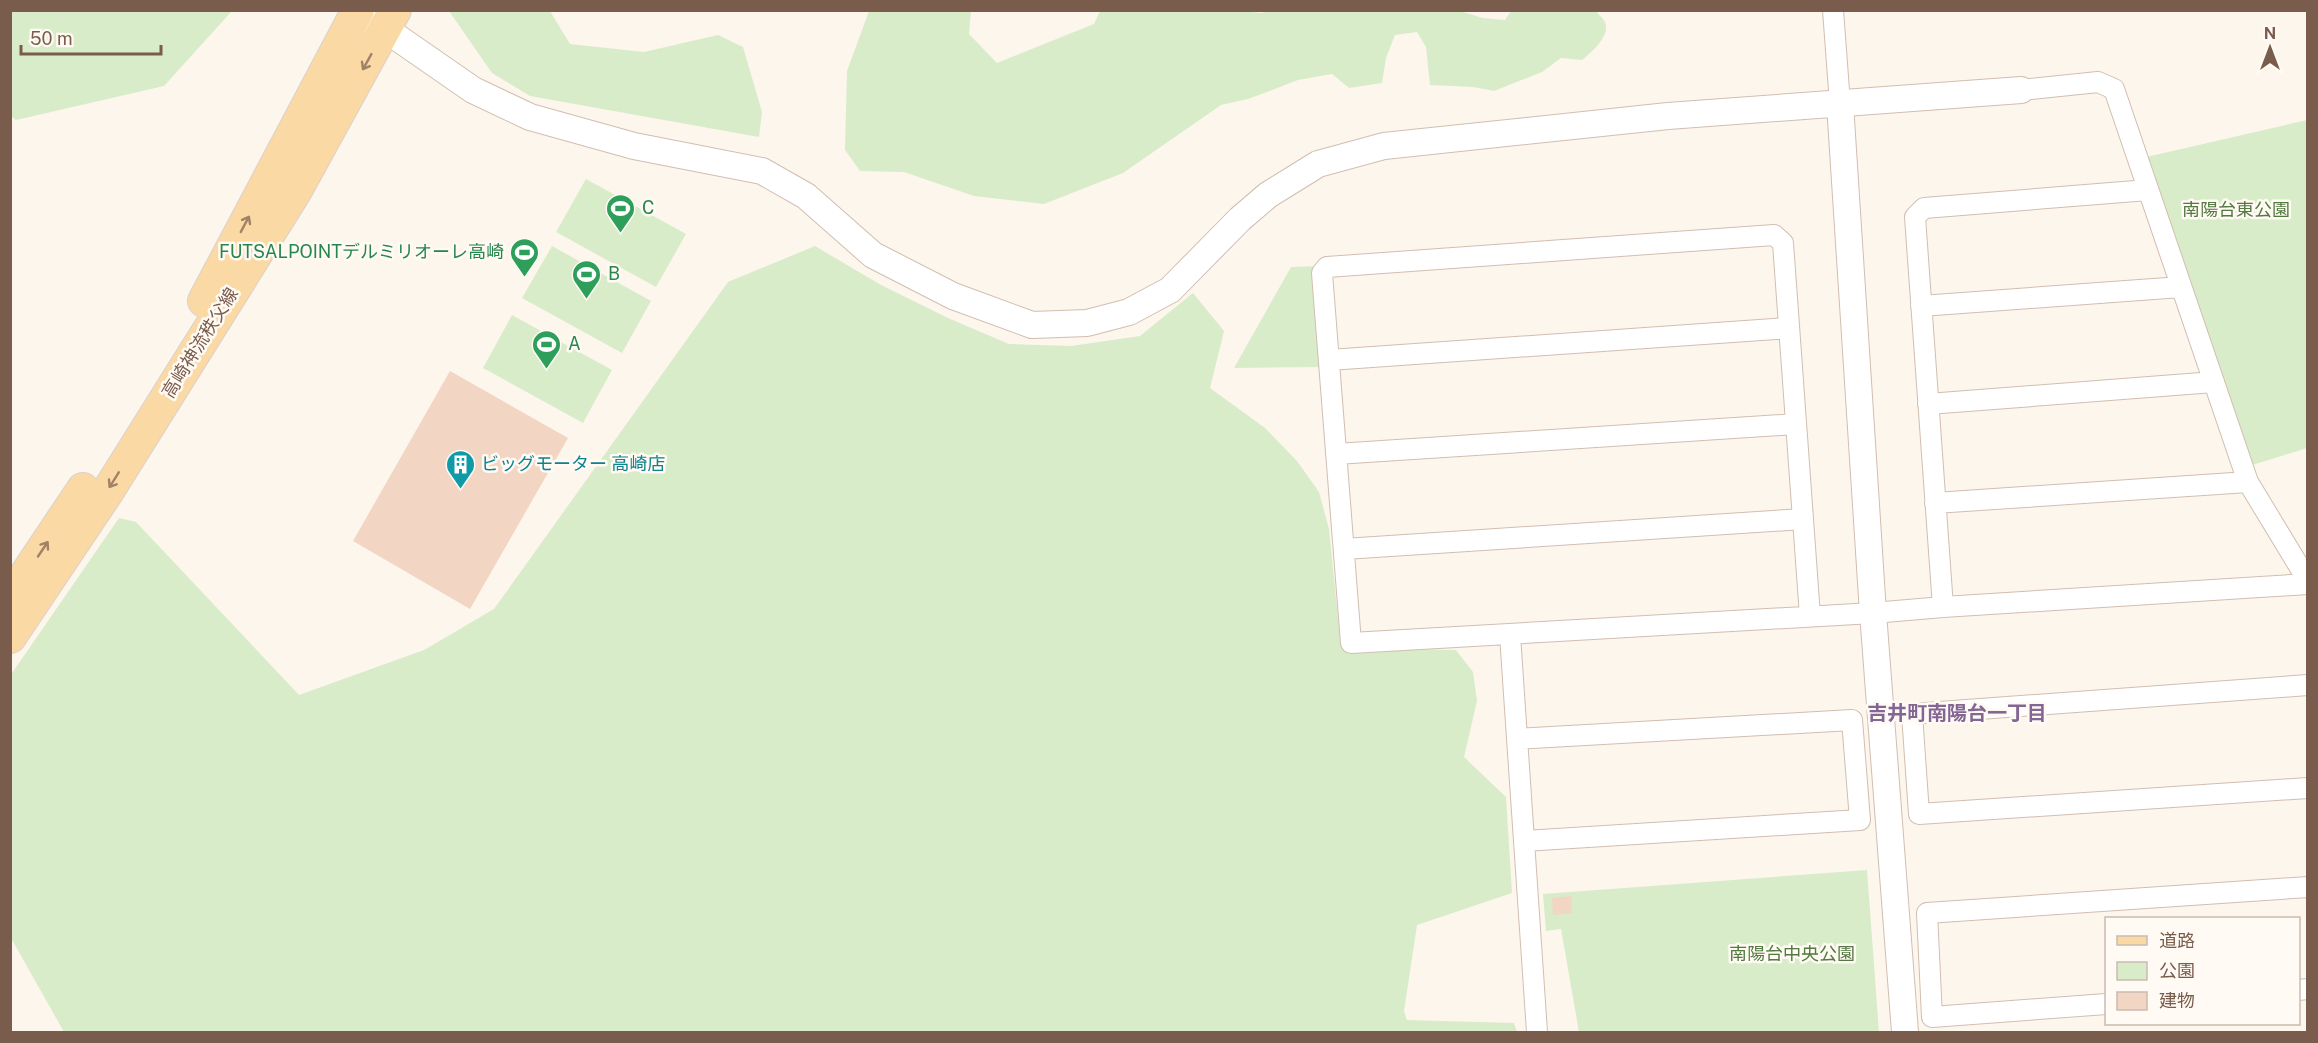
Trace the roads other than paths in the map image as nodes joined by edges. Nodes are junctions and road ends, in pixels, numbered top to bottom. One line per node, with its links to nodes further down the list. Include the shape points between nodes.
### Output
1 (1833, 10): 5 (street)
2 (357, 12): 3 (street); 20 (main road, 高崎神流秩父線, one-way to 2, via 189,330)
3 (390, 20): 5 (street, via 473,90 530,117 634,146 762,171 806,196 873,255 953,296 1032,325 1087,323 1129,312 1170,290 1268,195 1318,164 1384,146 1668,116); 25 (main road, 高崎神流秩父線, one-way to 25, via 295,192)
4 (2021, 90): 5 (street); 6 (street, via 2098,82 2114,89)
5 (1840, 104): 22 (street)
6 (2148, 190): 7 (street); 8 (street, via 1924,208 1915,217)
7 (2181, 287): 8 (street); 11 (street)
8 (1921, 306): 12 (street)
9 (1789, 328): 10 (street); 10 (street, via 1783,243 1774,235 1327,267 1322,273); 13 (street)
10 (1329, 360): 14 (street)
11 (2214, 382): 12 (street); 15 (street)
12 (1928, 404): 16 (street)
13 (1796, 424): 14 (street); 17 (street)
14 (1336, 454): 18 (street)
15 (2248, 482): 16 (street); 19 (street)
16 (1935, 503): 21 (street)
17 (1803, 519): 18 (street); 23 (street)
18 (1344, 549): 24 (street, via 1351,643)
19 (2307, 582): 21 (street)
20 (10, 598)
21 (1943, 607): 22 (street)
22 (1873, 614): 23 (street); 33 (street)
23 (1810, 616): 24 (street)
24 (1510, 635): 27 (street)
25 (10, 638)
26 (2307, 686): 28 (street, via 1912,714 1919,814)
27 (1517, 739): 29 (street); 29 (street, via 1852,720 1860,820)
28 (2307, 788)
29 (1524, 841): 32 (street)
30 (2307, 887): 31 (street, via 1927,913 1932,1017)
31 (2105, 1004)
32 (1538, 1032)
33 (1905, 1032)

